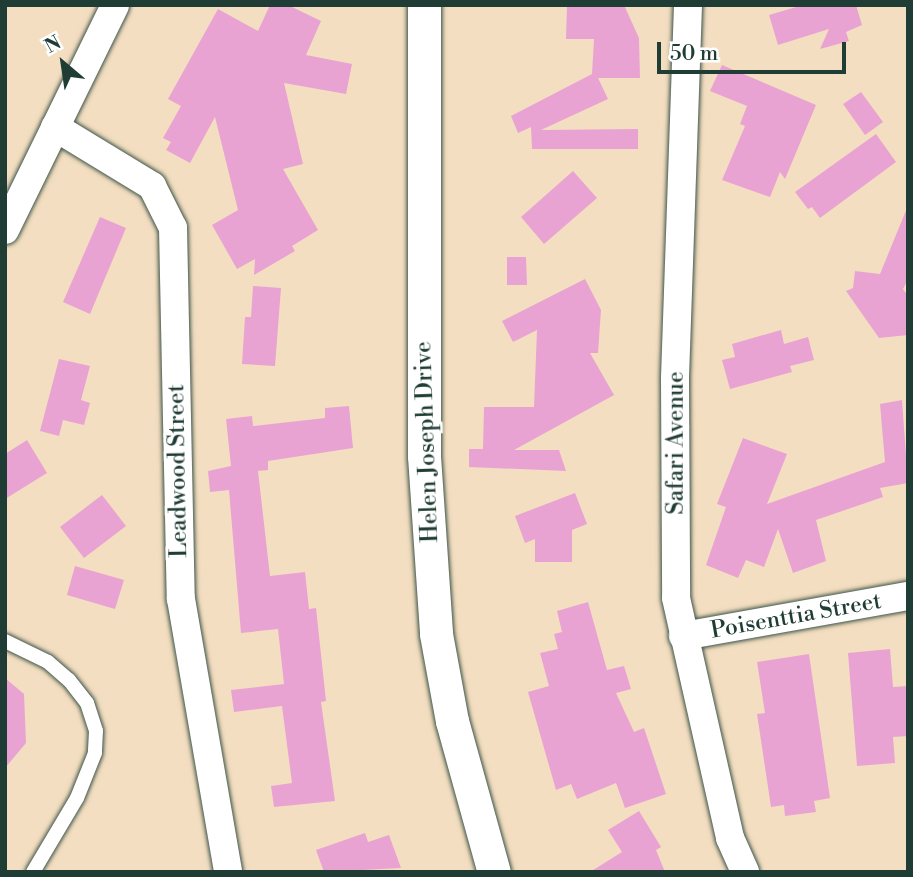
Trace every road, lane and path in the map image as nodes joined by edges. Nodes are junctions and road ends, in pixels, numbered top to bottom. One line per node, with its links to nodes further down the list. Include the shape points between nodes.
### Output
1 (115, 5): 4 (street)
2 (424, 5): 11 (street, Helen Joseph Drive, via 424,456 436,634 452,721)
3 (688, 5): 7 (street, Safari Avenue, via 675,379 676,598)
4 (55, 127): 5 (street); 10 (street, Leadwood Street, via 152,186 173,228 181,599)
5 (5, 230)
6 (908, 596): 7 (street, Poisenttia Street)
7 (683, 636): 12 (street, Safari Avenue, via 730,838)
8 (5, 641): 9 (lane, via 48,662 69,680 87,703 96,731 95,753 77,798)
9 (33, 872)
10 (228, 872)
11 (494, 872)
12 (745, 872)

